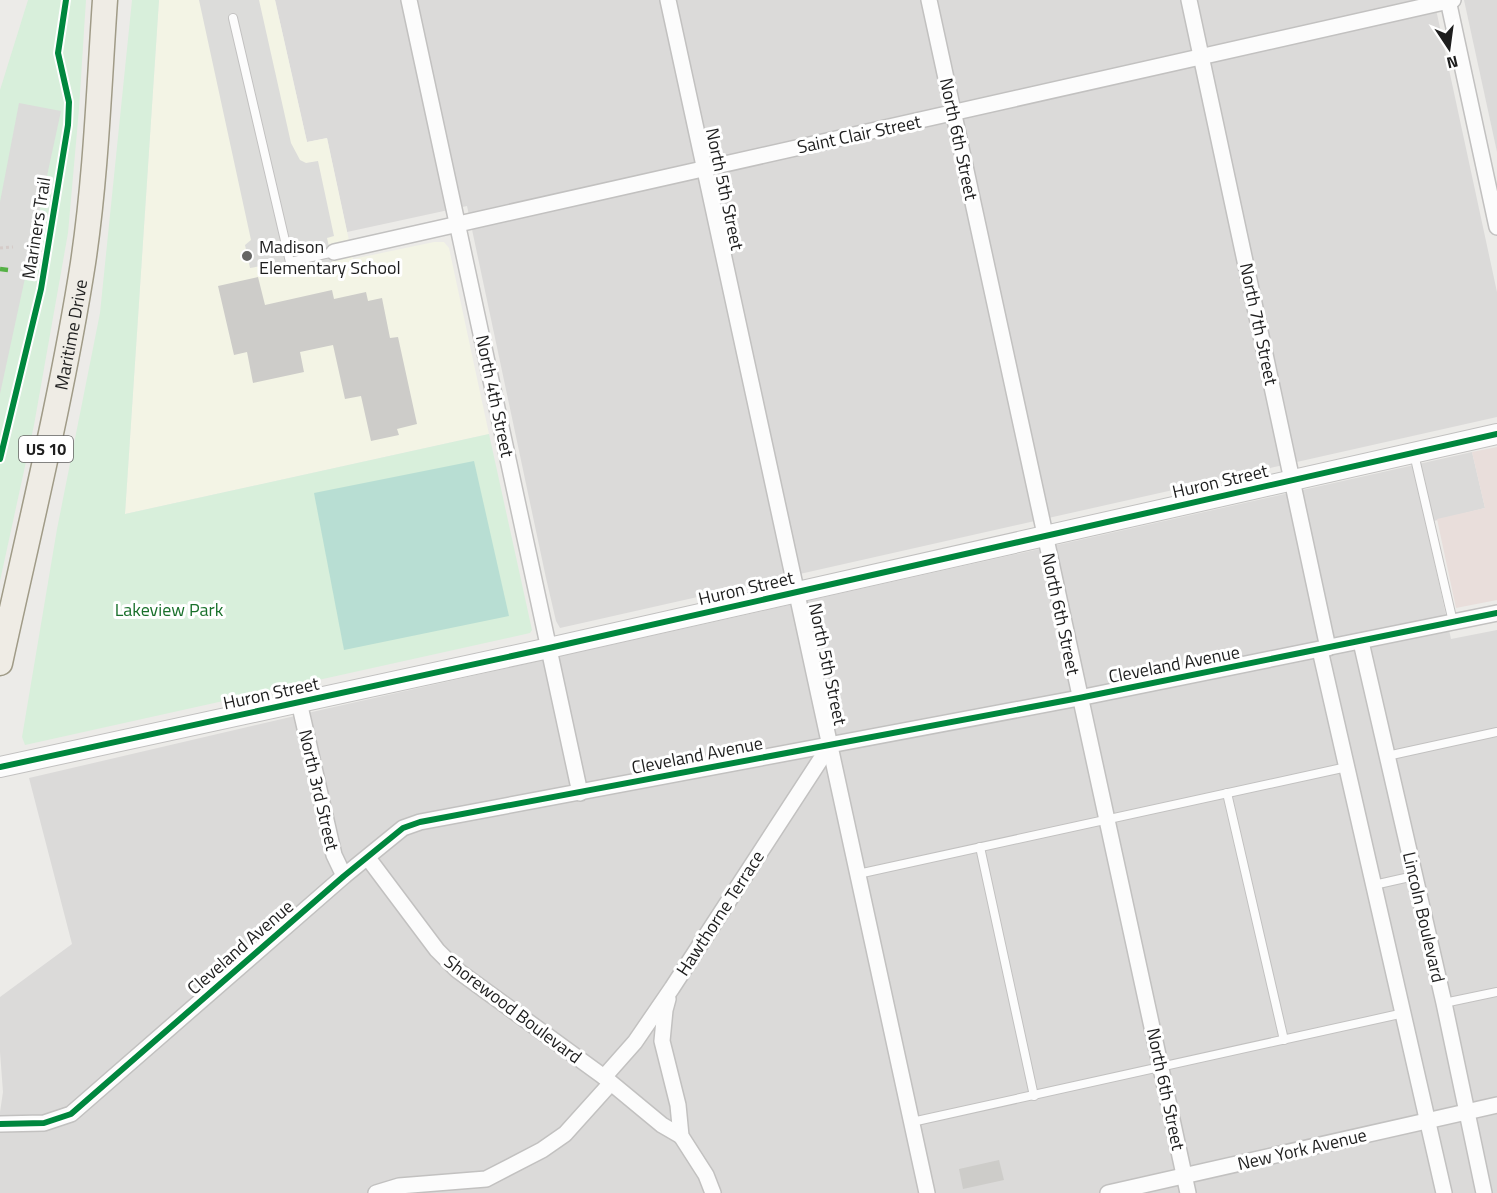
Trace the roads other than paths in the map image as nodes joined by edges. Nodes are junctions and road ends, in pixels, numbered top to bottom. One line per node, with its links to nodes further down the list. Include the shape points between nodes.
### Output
1 (105, 0): 24 (main road, Maritime Drive / US 10, via 83,261)
2 (409, 0): 11 (street, North 4th Street)
3 (668, 0): 10 (street, North 5th Street)
4 (929, 0): 9 (street, North 6th Street)
5 (1189, 0): 8 (street, North 7th Street)
6 (1450, 0): 8 (street, Saint Clair Street); 12 (street)
7 (233, 18): 13 (lane, via 290,262)
8 (1202, 58): 9 (street, Saint Clair Street); 16 (street, North 7th Street)
9 (953, 114): 10 (street, Saint Clair Street); 17 (street, North 6th Street)
10 (705, 168): 11 (street, Saint Clair Street); 18 (street, North 5th Street)
11 (458, 225): 13 (street, Saint Clair Street); 22 (street, North 4th Street)
12 (1497, 227)
13 (334, 252)
14 (1497, 434): 15 (street, Huron Street)
15 (1414, 453): 16 (street, Huron Street); 20 (lane)
16 (1292, 480): 17 (street, Huron Street); 23 (street, North 7th Street)
17 (1044, 535): 18 (street, Huron Street); 25 (street, North 6th Street)
18 (797, 592): 22 (street, Huron Street); 28 (street, North 5th Street)
19 (1497, 613): 20 (street, Cleveland Avenue)
20 (1453, 622): 21 (street, Cleveland Avenue)
21 (1361, 642): 23 (street, Cleveland Avenue); 29 (street, Lincoln Boulevard)
22 (549, 648): 26 (street, Huron Street); 32 (street, North 4th Street)
23 (1324, 649): 25 (street, Cleveland Avenue); 31 (street)
24 (0, 663)
25 (1079, 698): 28 (street, Cleveland Avenue); 34 (street, North 6th Street)
26 (299, 702): 30 (street, Huron Street); 38 (street, North 3rd Street, via 334,855)
27 (1497, 732): 29 (lane)
28 (830, 745): 32 (street, Cleveland Avenue); 37 (street, North 5th Street); 41 (street, Hawthorne Terrace)
29 (1387, 756): 39 (street, Lincoln Boulevard)
30 (0, 767)
31 (1347, 767): 33 (lane); 40 (street)
32 (580, 793): 36 (street, Cleveland Avenue, via 420,822 403,828)
33 (1227, 793): 34 (lane); 45 (lane)
34 (1106, 821): 35 (lane); 46 (street, North 6th Street)
35 (980, 848): 37 (lane); 48 (lane)
36 (368, 858): 38 (street, Cleveland Avenue); 47 (street, Shorewood Boulevard, via 437,950 457,970)
37 (858, 874): 52 (street, North 5th Street)
38 (344, 876): 53 (street, Cleveland Avenue, via 71,1114 44,1123)
39 (1414, 876): 40 (lane); 43 (street, Lincoln Boulevard)
40 (1374, 885): 44 (street)
41 (672, 988): 47 (street, Hawthorne Terrace); 54 (street, Shorewood Boulevard, via 662,1041 678,1105)
42 (1497, 992): 43 (lane)
43 (1444, 1003): 50 (street, Lincoln Boulevard)
44 (1404, 1013): 45 (lane); 51 (street)
45 (1284, 1040): 46 (lane)
46 (1161, 1068): 48 (lane); 55 (street, North 6th Street)
47 (607, 1081): 54 (street, Shorewood Boulevard); 56 (street, Hawthorne Terrace, via 565,1134)
48 (1034, 1096): 52 (lane)
49 (1497, 1105): 50 (street, New York Avenue)
50 (1467, 1111): 51 (street, New York Avenue); 63 (street, Lincoln Boulevard)
51 (1428, 1120): 55 (street, New York Avenue); 62 (street)
52 (912, 1122): 59 (street, North 5th Street)
53 (0, 1124)
54 (681, 1136): 58 (street, Shorewood Boulevard)
55 (1185, 1176): 60 (street, New York Avenue); 61 (street, North 6th Street)
56 (488, 1186): 57 (street, Hawthorne Terrace, via 399,1186)
57 (376, 1193)
58 (712, 1193)
59 (927, 1193)
60 (1108, 1193)
61 (1188, 1193)
62 (1444, 1193)
63 (1484, 1193)

